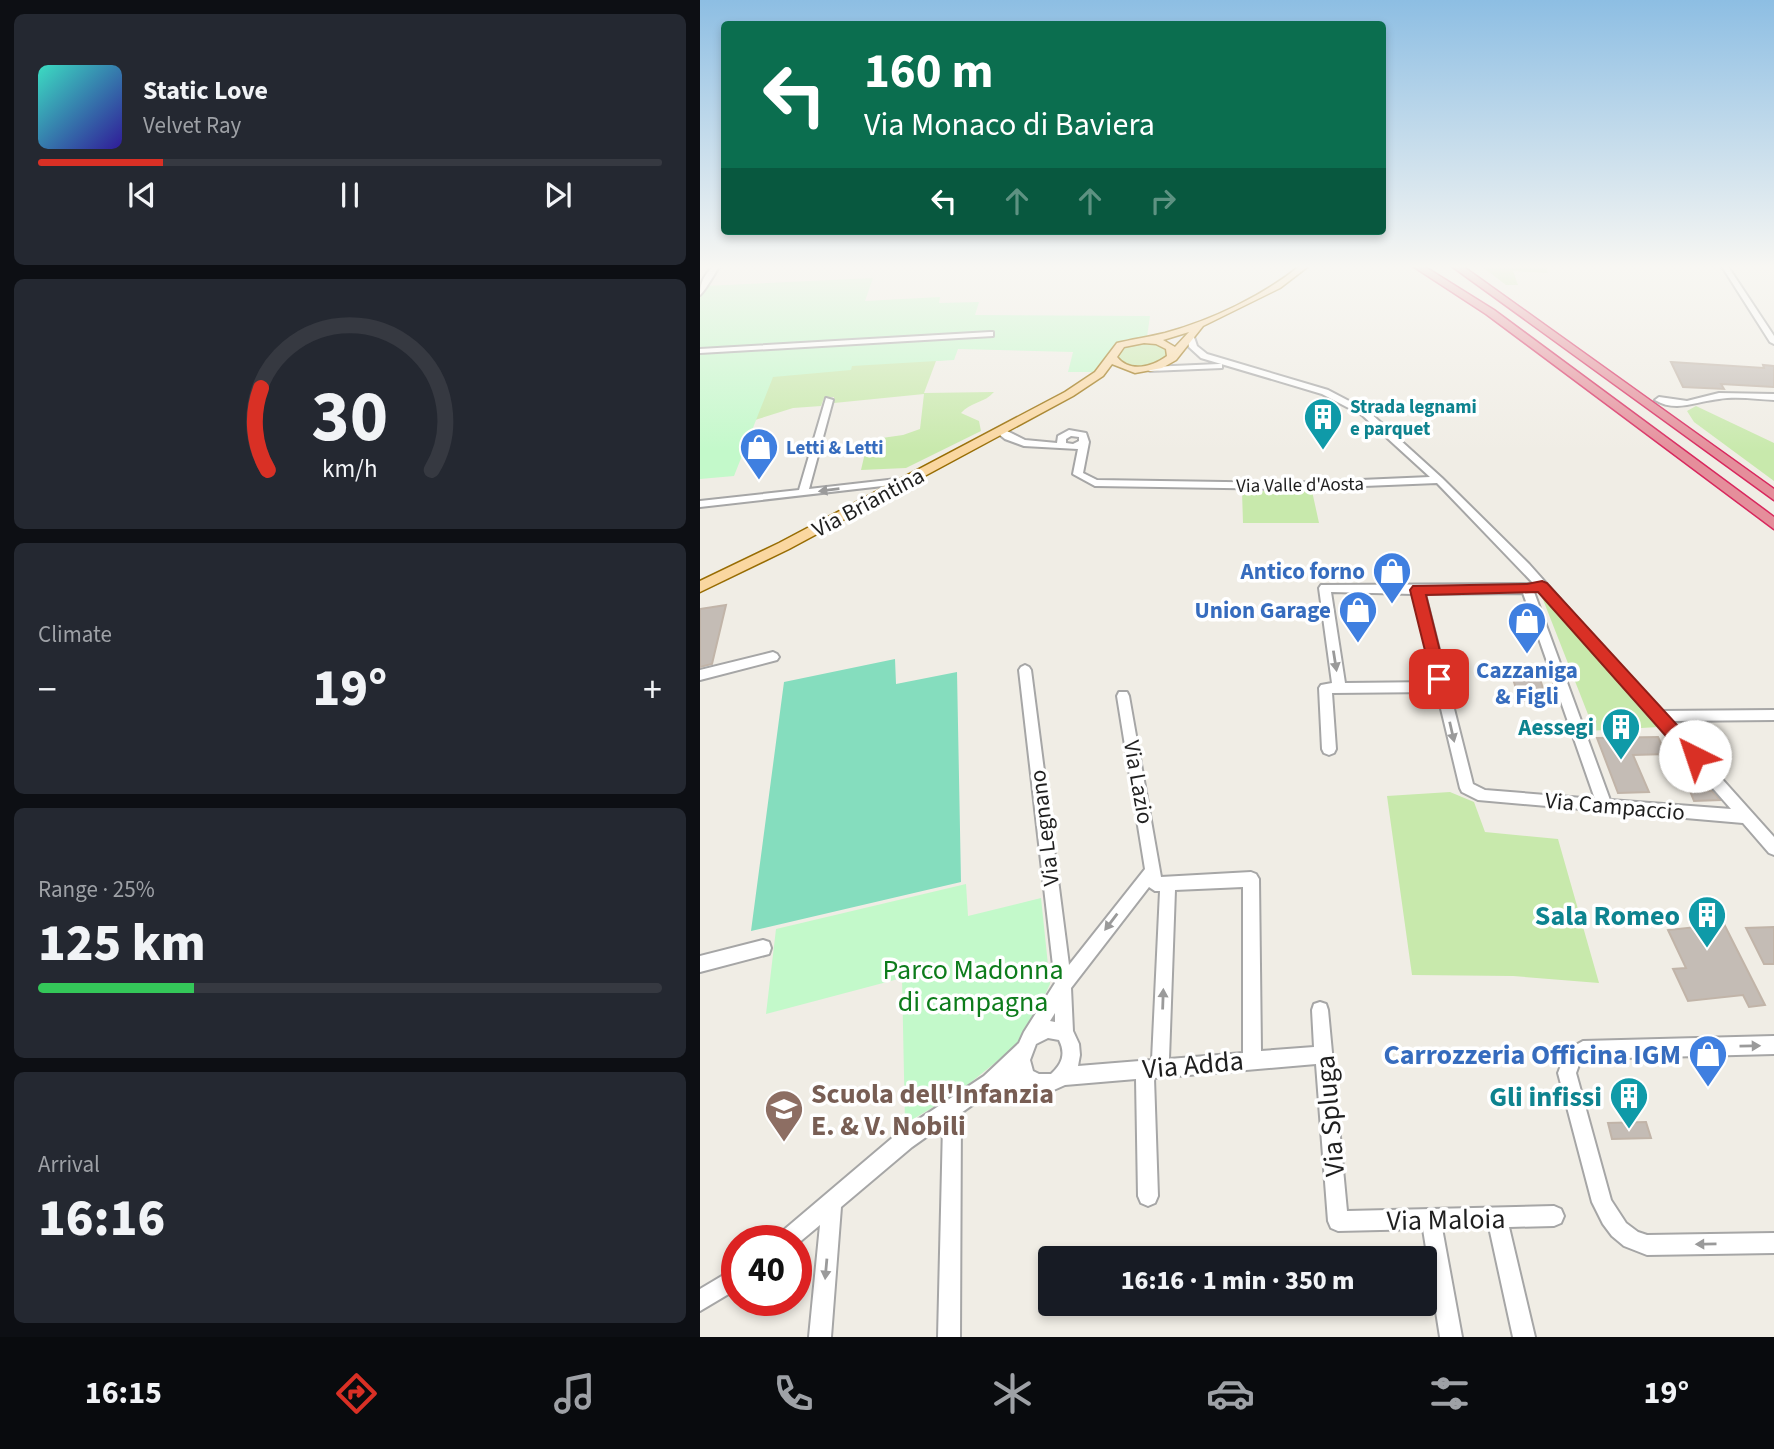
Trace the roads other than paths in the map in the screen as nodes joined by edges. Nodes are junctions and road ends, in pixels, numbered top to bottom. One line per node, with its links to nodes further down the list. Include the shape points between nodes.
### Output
1 (1191, 327): 9 (main road)
2 (1199, 327): 8 (main road)
3 (1511, 327): 32 (highway)
4 (1523, 327): 31 (highway)
5 (1541, 327): 29 (highway)
6 (1556, 327): 19 (highway)
7 (990, 334): 10 (street)
8 (1190, 336): 11 (main road); 13 (street, via 1193,347)
9 (1144, 340): 11 (main road); 12 (main road, Via Briantina, via 1121,345)
10 (700, 351)
11 (1176, 353): 13 (street); 15 (main road, Via Briantina, via 1167,363)
12 (1112, 356): 15 (main road, via 1124,368); 16 (main road, Via Briantina, via 1099,373)
13 (1204, 356): 14 (street)
14 (1244, 368): 15 (street); 25 (street, via 1325,392 1352,405)
15 (1149, 369): 16 (main road, Via Briantina)
16 (1069, 394): 22 (main road, Via Briantina)
17 (1774, 397): 20 (street, via 1719,396)
18 (829, 400): 28 (street)
19 (1659, 400): 20 (street); 27 (highway)
20 (1687, 404): 21 (street)
21 (1681, 413)
22 (1000, 431): 23 (street, via 1014,442); 26 (main road, Via Briantina); 33 (main road, Via Briantina)
23 (1065, 444): 24 (street); 24 (street, via 1077,433 1084,437)
24 (1079, 461): 25 (street, Via Valle d'Aosta, via 1078,474 1095,483 1291,486)
25 (1439, 480): 34 (street)
26 (897, 482): 28 (street, one-way to 28); 33 (main road, Via Briantina)
27 (1774, 483)
28 (803, 493): 30 (street)
29 (1774, 496)
30 (700, 504)
31 (1774, 513)
32 (1774, 524)
33 (734, 569): 35 (main road, Via Briantina)
34 (1542, 586): 36 (street); 45 (street)
35 (700, 587)
36 (1527, 589): 37 (street); 47 (street)
37 (1418, 590): 41 (street); 42 (street, one-way to 42, via 1325,589)
38 (773, 657): 40 (street)
39 (1025, 670): 54 (street, Via Legnano)
40 (700, 675)
41 (1441, 687): 42 (street); 47 (street, Via Campaccio, one-way to 47, via 1467,788 1483,796)
42 (1339, 688): 46 (street, via 1325,688)
43 (1123, 696): 50 (street, Via Lazio)
44 (1774, 715): 45 (street)
45 (1660, 716): 48 (street)
46 (1329, 750)
47 (1604, 804): 48 (street, Via Campaccio)
48 (1748, 817): 49 (street)
49 (1774, 848)
50 (1154, 869): 51 (street, via 1155,884); 54 (street, one-way to 54)
51 (1168, 885): 60 (street, via 1251,879); 61 (street, one-way to 51)
52 (763, 948): 53 (street)
53 (700, 964)
54 (1063, 985): 56 (street); 57 (street)
55 (1320, 1010): 59 (street, Via Spluga)
56 (1064, 1033): 57 (street, via 1047,1029); 62 (street, via 1073,1049)
57 (1026, 1044): 63 (street); 64 (street, via 1022,1070)
58 (1774, 1045): 73 (street, one-way to 58, via 1647,1245 1620,1232 1602,1202 1567,1073 1573,1056 1583,1051)
59 (1323, 1055): 60 (street, Via Adda); 71 (street, Via Spluga)
60 (1252, 1059): 61 (street, Via Adda)
61 (1152, 1068): 62 (street, Via Adda); 66 (street)
62 (1064, 1076): 64 (street, via 1049,1084)
63 (990, 1082): 64 (street); 65 (street)
64 (1033, 1083)
65 (952, 1108): 67 (street, via 905,1140); 77 (street)
66 (1148, 1196)
67 (832, 1202): 72 (street); 76 (street, one-way to 76)
68 (1554, 1216): 69 (street, Via Maloia)
69 (1497, 1217): 70 (street, Via Maloia); 79 (street)
70 (1432, 1219): 71 (street, Via Maloia); 78 (street)
71 (1338, 1221)
72 (805, 1225)
73 (1774, 1242)
74 (721, 1288): 75 (street)
75 (700, 1301)
76 (820, 1337)
77 (948, 1337)
78 (1451, 1337)
79 (1524, 1337)

